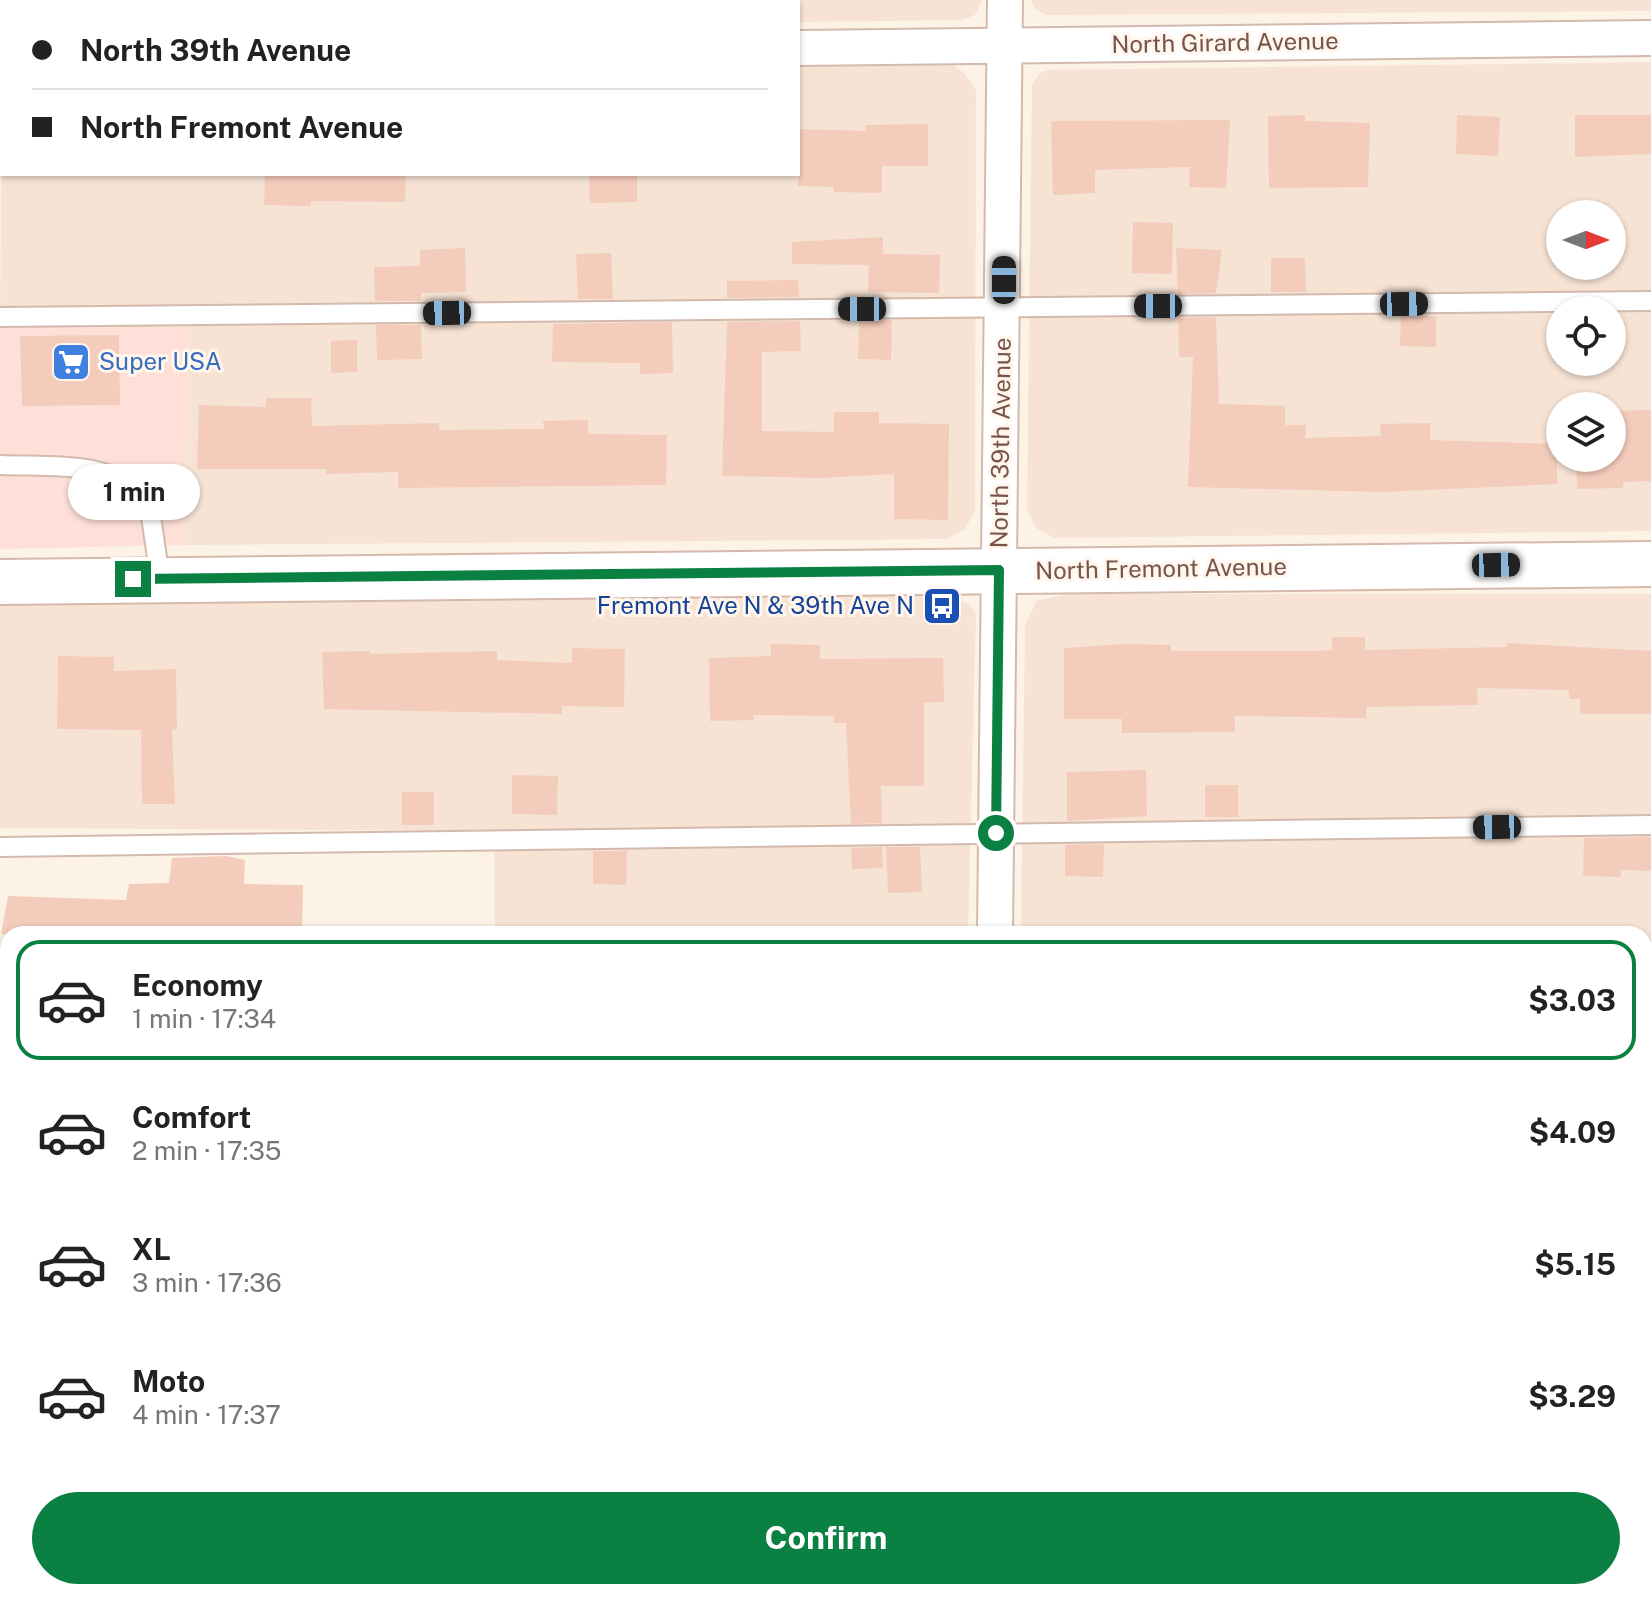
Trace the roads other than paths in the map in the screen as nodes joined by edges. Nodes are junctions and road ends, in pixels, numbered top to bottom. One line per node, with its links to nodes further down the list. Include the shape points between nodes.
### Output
1 (1005, 0): 3 (street, North 39th Avenue)
2 (1651, 38): 3 (street, North Girard Avenue)
3 (1005, 46): 4 (street, North Girard Avenue); 6 (street, North 39th Avenue)
4 (800, 48)
5 (1651, 301): 6 (lane)
6 (1004, 308): 7 (lane); 10 (street, North 39th Avenue)
7 (0, 317)
8 (0, 465): 11 (lane, via 97,468 126,478 148,496)
9 (1651, 564): 10 (street, North Fremont Avenue)
10 (999, 570): 11 (street, North Fremont Avenue); 14 (street, North 39th Avenue)
11 (160, 578): 12 (street, North Fremont Avenue)
12 (0, 582)
13 (1651, 825): 14 (lane)
14 (996, 833): 15 (lane); 16 (street, North 39th Avenue)
15 (0, 847)
16 (995, 926)

